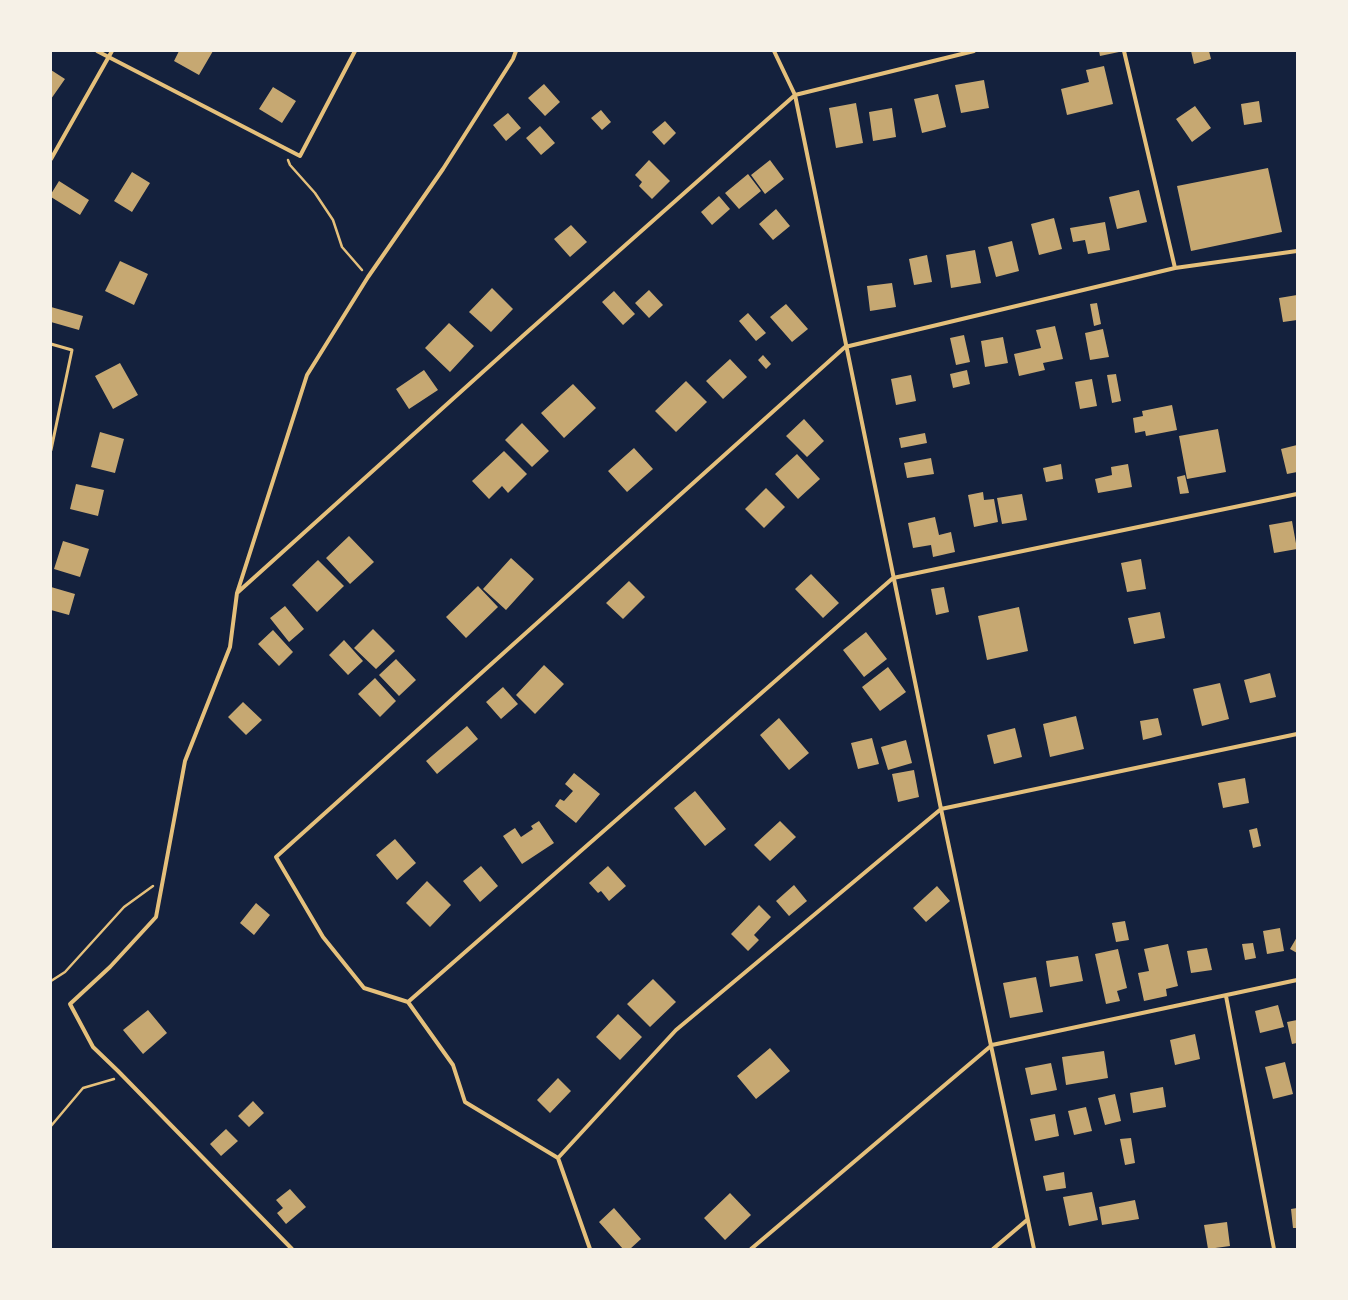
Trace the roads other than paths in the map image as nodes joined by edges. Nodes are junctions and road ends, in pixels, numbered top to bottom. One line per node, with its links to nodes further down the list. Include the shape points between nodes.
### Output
1 (96, 51): 8 (street)
2 (112, 51): 8 (street)
3 (355, 51): 8 (street, via 300,156)
4 (516, 51): 18 (street, via 513,60 443,169 368,277 307,375)
5 (774, 51): 9 (street)
6 (974, 51): 9 (street)
7 (1124, 51): 12 (street)
8 (108, 58): 10 (street)
9 (795, 95): 14 (street); 18 (street)
10 (51, 159)
11 (1297, 251): 12 (street)
12 (1175, 268): 14 (street)
13 (51, 344): 15 (lane, via 72,350)
14 (845, 347): 17 (street); 23 (street, via 276,857 323,937 364,988)
15 (51, 450)
16 (1297, 494): 17 (street)
17 (893, 578): 20 (street); 23 (street)
18 (237, 593): 27 (street, via 230,647 185,761 156,917 110,967 70,1004 93,1047)
19 (1297, 734): 20 (street)
20 (941, 809): 24 (street); 25 (street, via 676,1030)
21 (1297, 980): 22 (street)
22 (1226, 996): 24 (street); 32 (street)
23 (408, 1002): 25 (street, via 453,1065 466,1102)
24 (992, 1045): 26 (street); 29 (street)
25 (558, 1158): 28 (street)
26 (1028, 1220): 30 (street); 31 (street)
27 (292, 1249)
28 (590, 1249)
29 (751, 1249)
30 (994, 1249)
31 (1034, 1249)
32 (1274, 1249)

